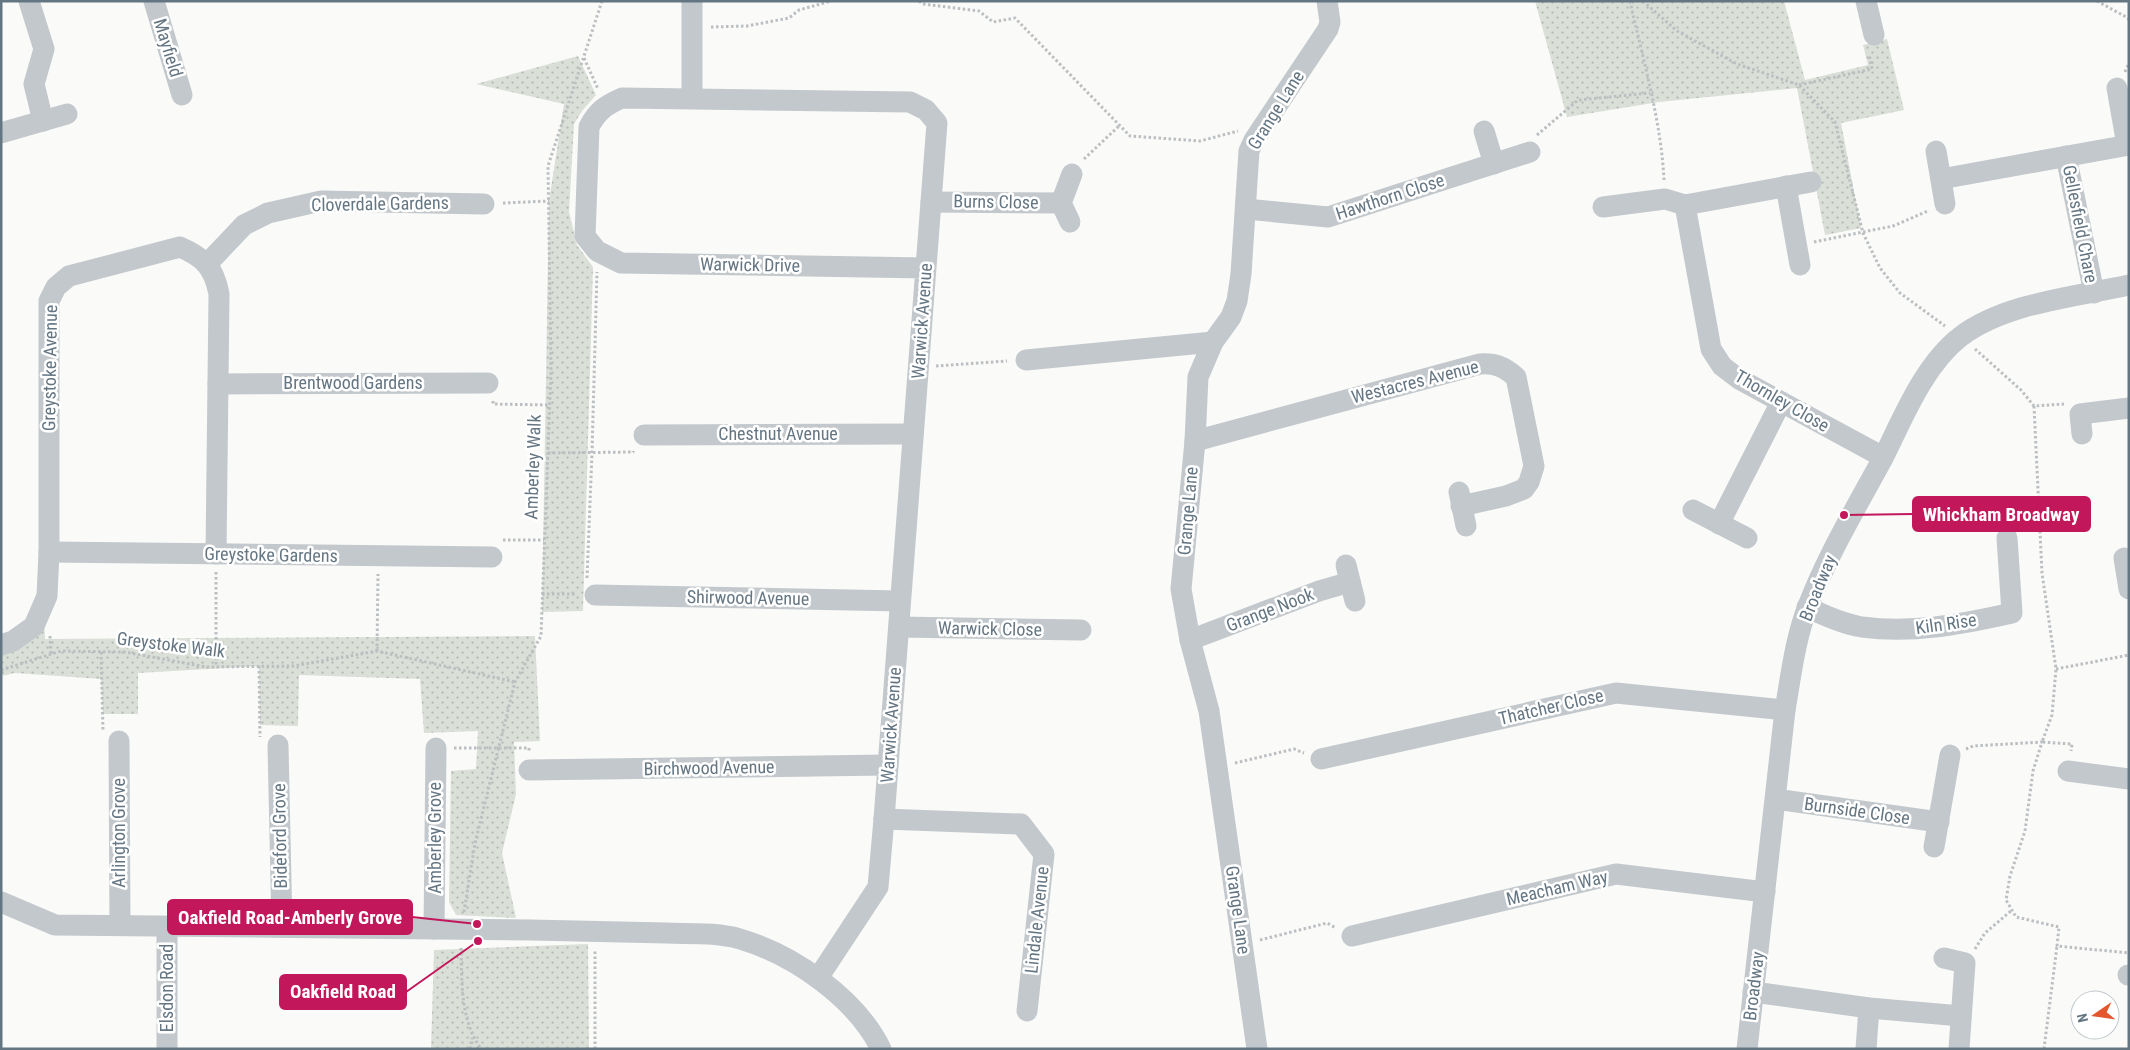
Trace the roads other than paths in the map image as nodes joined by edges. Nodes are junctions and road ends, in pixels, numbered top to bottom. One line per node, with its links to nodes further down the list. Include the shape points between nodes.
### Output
1 (29, 1): 11 (street, via 44,49 34,84)
2 (154, 1): 8 (street, Mayfield)
3 (692, 1): 9 (street)
4 (1327, 1): 29 (street, Grange Lane, via 1328,29 1248,151)
5 (1866, 1): 6 (street)
6 (1874, 35)
7 (2117, 88): 14 (street, Gellesfield Chare)
8 (182, 95)
9 (692, 98): 23 (street, Warwick Avenue, via 910,102 926,110 937,123); 31 (street, Warwick Avenue, via 622,98 595,114 589,127)
10 (66, 114): 11 (street)
11 (43, 121): 13 (street)
12 (1484, 131): 18 (street)
13 (1, 133)
14 (2128, 145): 17 (street, Gellesfield Chare)
15 (1530, 152): 18 (street, Hawthorn Close)
16 (1936, 152): 20 (street)
17 (2066, 156): 20 (street, Gellesfield Chare); 36 (street, Gellesfield Chare)
18 (1494, 164): 29 (street, Hawthorn Close, via 1328,217)
19 (1072, 174): 24 (street, Burns Close)
20 (1941, 179): 26 (street)
21 (1811, 182): 22 (street)
22 (1786, 186): 27 (street); 32 (street)
23 (931, 202): 24 (street, Burns Close); 34 (street, Warwick Avenue)
24 (1061, 203): 30 (street, Burns Close)
25 (484, 204): 33 (street, Cloverdale Gardens, via 321,201 268,213 244,225)
26 (1945, 204)
27 (1685, 205): 28 (street, via 1664,199); 41 (street, Thornley Close, via 1711,349 1722,366 1739,379)
28 (1602, 207)
29 (1246, 209): 37 (street, Grange Lane, via 1237,301 1231,317)
30 (1070, 222)
31 (591, 244): 34 (street, Warwick Drive, via 620,263)
32 (1798, 255)
33 (207, 264): 40 (street, via 215,277 219,294); 53 (street, Greystoke Avenue, via 198,255 180,247 69,276 56,287 49,302)
34 (926, 268): 44 (street, Warwick Avenue)
35 (2129, 285): 36 (street, Broadway)
36 (2094, 293): 47 (street, Broadway, via 1998,316 1960,337 1946,350 1920,388)
37 (1213, 342): 38 (street); 46 (street, Grange Lane, via 1198,377)
38 (1026, 360)
39 (488, 383): 40 (street, Brentwood Gardens)
40 (218, 384): 54 (street)
41 (1781, 402): 47 (street, Thornley Close); 49 (street)
42 (2129, 408): 43 (street)
43 (2081, 424)
44 (913, 434): 45 (street, Chestnut Avenue); 60 (street, Warwick Avenue)
45 (644, 435)
46 (1194, 441): 50 (street, Westacres Avenue, via 1480,364 1505,367 1516,377 1534,466 1524,489 1506,496 1460,498); 64 (street, Grange Lane, via 1181,589)
47 (1883, 457): 61 (street, Broadway, via 1836,544)
48 (1693, 510): 49 (street)
49 (1719, 524): 51 (street)
50 (1466, 526)
51 (1747, 538)
52 (2007, 538): 61 (street, Kiln Rise, via 2012,613 1911,630 1861,627)
53 (49, 552): 54 (street, Greystoke Gardens); 65 (street, Greystoke Avenue, via 47,596 34,626 13,641)
54 (216, 554): 55 (street, Greystoke Gardens)
55 (492, 557)
56 (2124, 558): 58 (street)
57 (1350, 583): 64 (street, Grange Nook, via 1319,591)
58 (2129, 589)
59 (586, 592): 60 (street, Shirwood Avenue)
60 (900, 601): 62 (street, Warwick Avenue)
61 (1807, 608): 66 (street, Broadway, via 1794,656)
62 (899, 627): 63 (street, Warwick Close); 72 (street, Warwick Avenue)
63 (1081, 630)
64 (1190, 640): 95 (street, Grange Lane, via 1209,711)
65 (1, 645)
66 (1785, 710): 71 (street, Thatcher Close, via 1616,693); 76 (street, Broadway)
67 (119, 740): 82 (street, Arlington Grove)
68 (278, 745): 84 (street, Bideford Grove)
69 (436, 748): 85 (street, Amberley Grove)
70 (1950, 755): 78 (street)
71 (1321, 759)
72 (888, 765): 73 (street, Birchwood Avenue); 77 (street, Warwick Avenue)
73 (529, 770)
74 (2068, 771): 75 (street)
75 (2129, 779)
76 (1776, 799): 78 (street, Burnside Close); 80 (street, Broadway)
77 (884, 819): 88 (street, Warwick Avenue, via 878,887); 91 (street, Lindale Avenue, via 1021,824 1044,854)
78 (1939, 822): 79 (street)
79 (1934, 847)
80 (1765, 892): 86 (street, Meacham Way, via 1616,874); 89 (street, Broadway)
81 (1, 902): 82 (street, via 55,924)
82 (120, 925): 83 (street)
83 (167, 927): 84 (street); 93 (street, Elsdon Road)
84 (282, 927): 85 (street)
85 (434, 929): 88 (street, via 713,935 740,939 780,956)
86 (1352, 936)
87 (1944, 958): 92 (street, via 1965,963)
88 (818, 978): 94 (street, via 856,1010)
89 (1753, 992): 90 (street); 96 (street, Broadway)
90 (1869, 1008): 92 (street); 97 (street)
91 (1026, 1011)
92 (1961, 1016): 98 (street)
93 (167, 1049)
94 (881, 1049)
95 (1257, 1049)
96 (1746, 1049)
97 (1866, 1049)
98 (1959, 1049)

